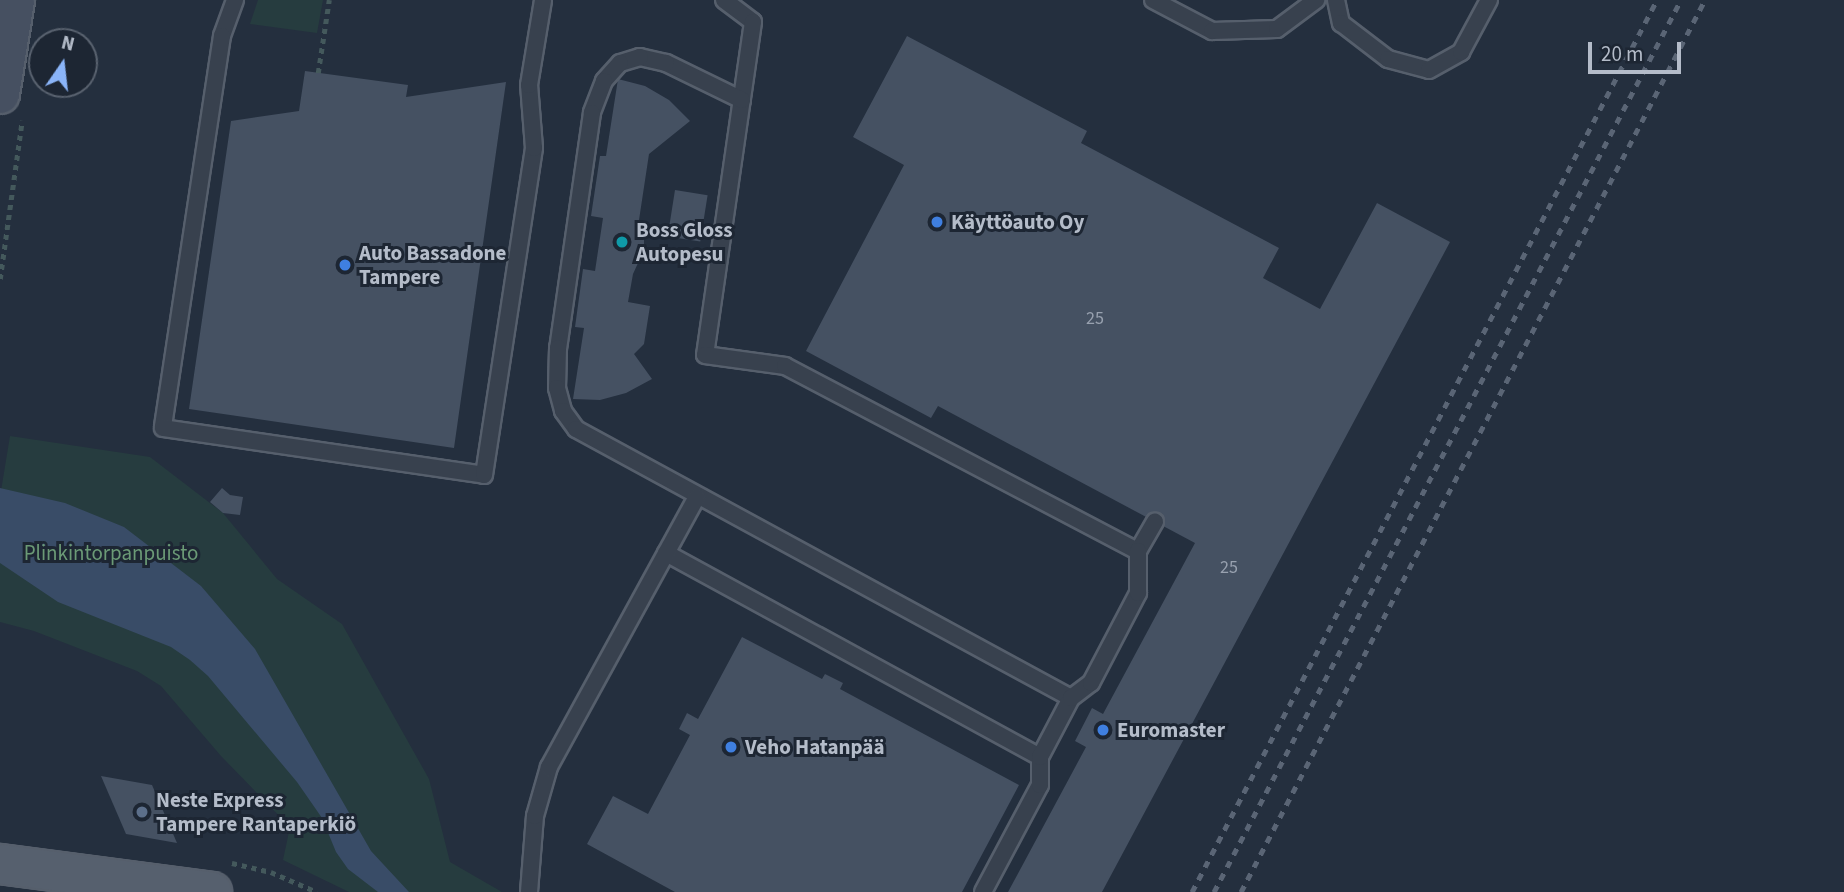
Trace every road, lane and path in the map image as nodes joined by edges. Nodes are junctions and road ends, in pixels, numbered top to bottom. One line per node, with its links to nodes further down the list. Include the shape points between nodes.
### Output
1 (15, 0): 12 (main road)
2 (235, 0): 4 (lane, via 222,36 163,428 484,475 534,148 528,85)
3 (329, 0): 10 (path)
4 (543, 0)
5 (724, 0): 11 (lane, via 753,22)
6 (1153, 0): 7 (lane, via 1212,32 1278,29)
7 (1316, 0)
8 (1336, 0): 9 (lane, via 1341,23 1388,59 1429,70 1461,52)
9 (1489, 0)
10 (318, 73)
11 (742, 100): 14 (lane, via 666,63 640,57 620,63 604,81 592,113 558,348 560,400 576,429); 16 (lane, via 705,355 785,366)
12 (11, 105): 13 (path)
13 (0, 279)
14 (697, 497): 17 (lane); 18 (lane)
15 (1155, 521): 16 (lane)
16 (1138, 551): 18 (lane, via 1138,593 1091,683)
17 (666, 553): 19 (lane); 22 (lane, via 549,767 535,816)
18 (1071, 698): 19 (lane)
19 (1040, 757): 23 (lane, via 1040,785)
20 (0, 864): 21 (main road)
21 (212, 892)
22 (529, 892)
23 (983, 892)

